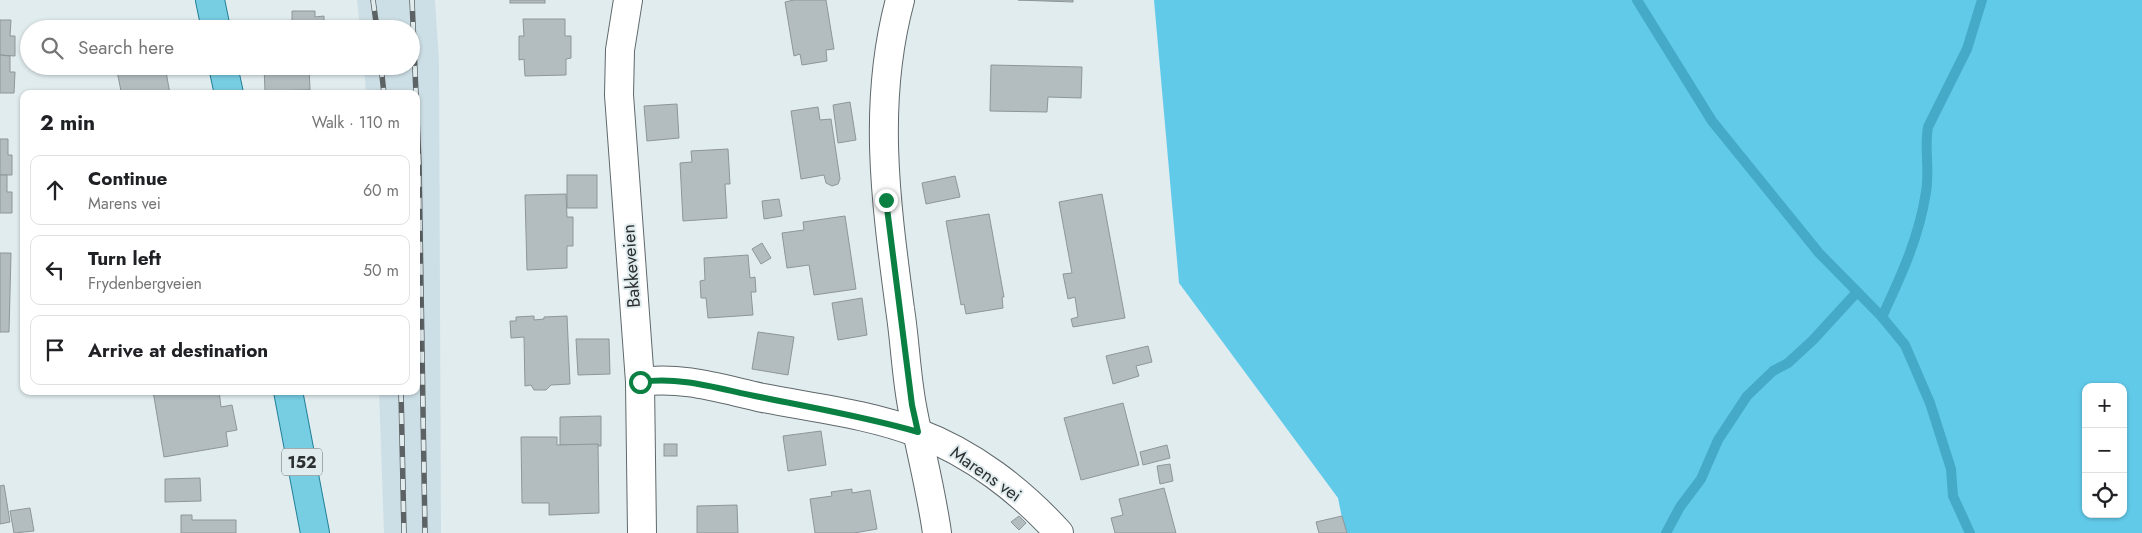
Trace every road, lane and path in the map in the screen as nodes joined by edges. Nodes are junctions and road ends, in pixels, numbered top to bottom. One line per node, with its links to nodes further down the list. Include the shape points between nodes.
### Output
1 (210, 0): 4 (main road)
2 (628, 0): 7 (street, Bakkeveien, via 620,50 619,96)
3 (900, 0): 9 (street, via 884,78 885,191)
4 (214, 20)
5 (225, 75): 6 (main road)
6 (228, 90)
7 (640, 382): 9 (street, Marens vei, via 663,379 700,383); 11 (street, Bakkeveien)
8 (289, 395): 10 (main road, 152)
9 (918, 432): 12 (street); 13 (street, Marens vei, via 965,454 989,471 1044,516)
10 (315, 533)
11 (642, 533)
12 (938, 533)
13 (1059, 533)

